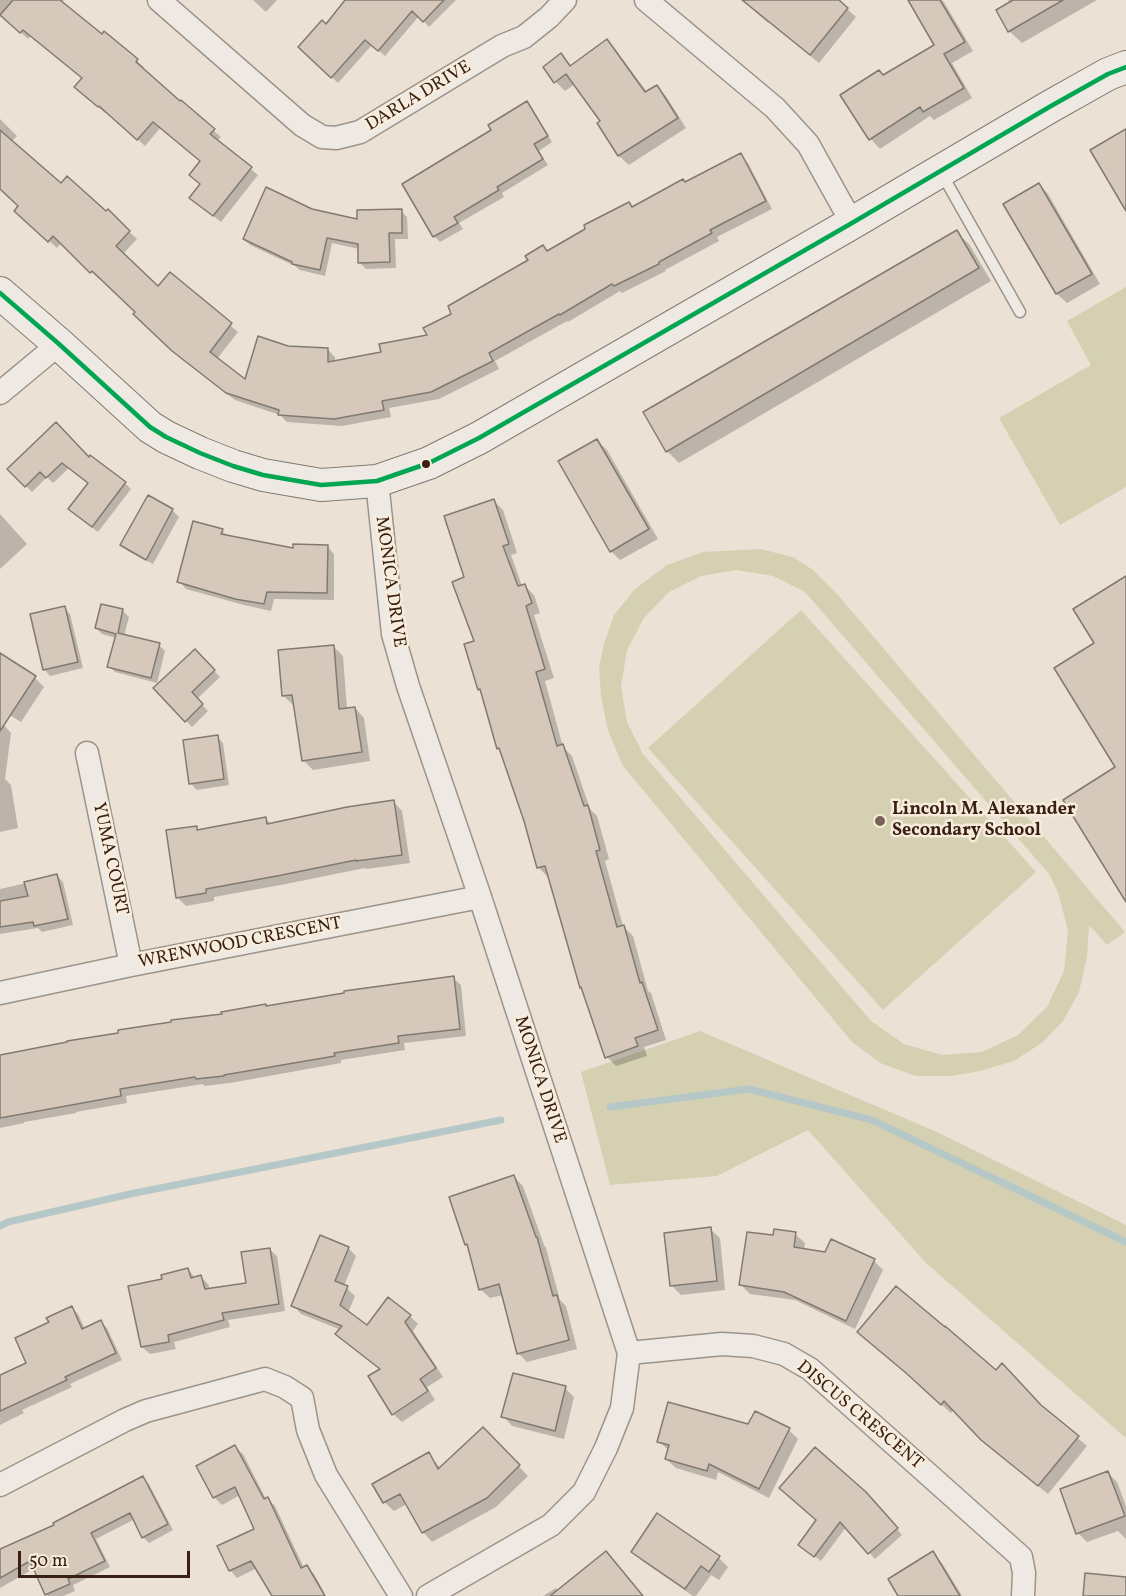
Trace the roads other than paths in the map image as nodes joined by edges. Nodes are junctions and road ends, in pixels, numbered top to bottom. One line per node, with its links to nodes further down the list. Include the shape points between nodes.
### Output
1 (159, 0): 2 (street, DARLA DRIVE, via 302,125 322,137 336,138 360,132 502,46 524,37)
2 (565, 0)
3 (646, 0): 6 (street, via 775,108 808,144)
4 (1126, 67): 5 (street, via 1051,105)
5 (940, 171): 6 (street); 8 (lane)
6 (852, 223): 11 (street, via 479,438 429,463)
7 (0, 292): 9 (street)
8 (1020, 312)
9 (59, 344): 10 (street); 11 (street, via 150,427 200,453 289,480 321,484)
10 (0, 393)
11 (377, 481): 13 (street, MONICA DRIVE, via 393,634)
12 (87, 753): 14 (street, YUMA COURT)
13 (480, 897): 14 (street, WRENWOOD CRESCENT); 16 (street, MONICA DRIVE)
14 (131, 965): 15 (street, WRENWOOD CRESCENT)
15 (0, 993)
16 (629, 1353): 19 (street, MONICA DRIVE, via 622,1408 584,1492 551,1525); 20 (street, DISCUS CRESCENT, via 722,1344 753,1346 784,1354 810,1369 1021,1557)
17 (0, 1485): 18 (street, via 146,1411 265,1379 302,1398 308,1430 326,1475)
18 (401, 1596)
19 (428, 1596)
20 (1023, 1596)

